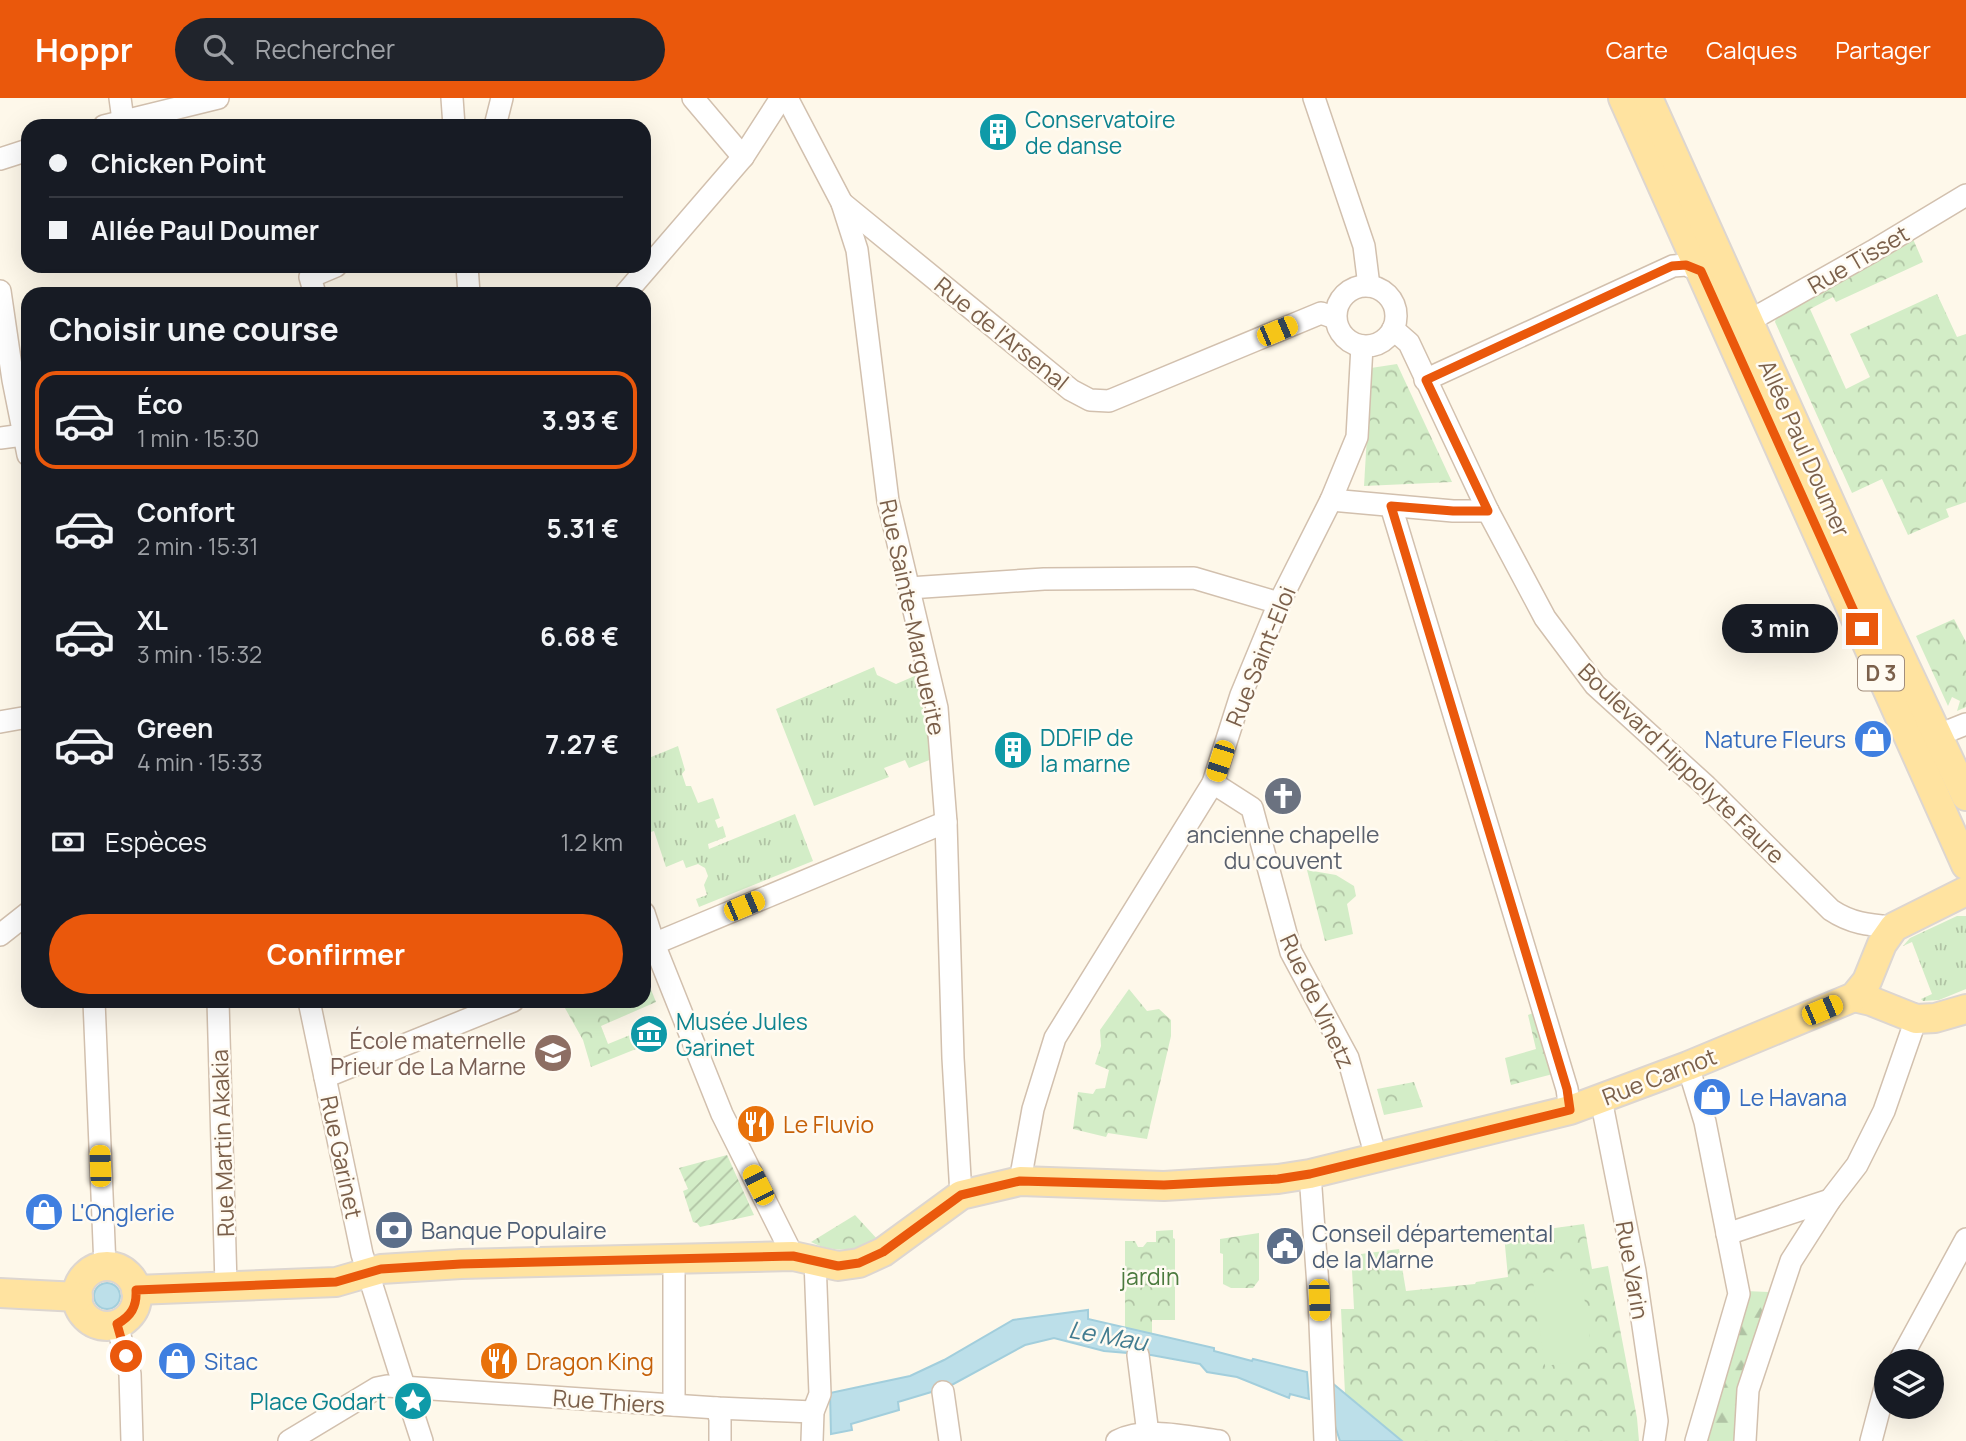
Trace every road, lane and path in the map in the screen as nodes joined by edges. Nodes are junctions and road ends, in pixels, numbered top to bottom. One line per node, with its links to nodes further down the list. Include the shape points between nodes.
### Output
1 (120, 98): 12 (street)
2 (218, 98): 11 (street)
3 (452, 98): 14 (street)
4 (502, 98): 15 (street)
5 (693, 98): 17 (street)
6 (781, 98): 17 (street)
7 (787, 98): 20 (street, Rue Sainte-Marguerite)
8 (1314, 98): 25 (street, via 1364,246)
9 (1623, 98): 22 (main road, D 3)
10 (1648, 98): 30 (main road, Allée Paul Doumer / D 3)
11 (186, 102): 13 (street)
12 (115, 119)
13 (128, 119)
14 (454, 119)
15 (497, 119)
16 (21, 152): 18 (street)
17 (743, 156): 21 (street)
18 (0, 159)
19 (1966, 195): 30 (street, Rue Tisset)
20 (842, 202): 29 (street, Rue de l'Arsenal, via 1071,390 1090,400 1110,401 1321,313); 40 (street, Rue Sainte-Marguerite, via 858,250 888,501)
21 (651, 264)
22 (1701, 271): 33 (street, via 1672,266); 49 (main road, Allée Paul Doumer / D 3)
23 (319, 273): 26 (street, via 310,277)
24 (643, 273): 27 (street)
25 (1369, 286): 29 (street, via 1358,286 1341,298); 31 (street, via 1392,301)
26 (313, 287)
27 (631, 287)
28 (0, 291): 34 (street)
29 (1335, 318): 32 (street, via 1341,334)
30 (1749, 321): 45 (main road, Allée Paul Doumer / D 3)
31 (1393, 329): 32 (street, via 1380,342); 33 (street, Boulevard Hippolyte Faure, via 1409,343)
32 (1362, 346): 37 (street, Rue Saint-Eloi, via 1357,436)
33 (1426, 380): 39 (street, Boulevard Hippolyte Faure)
34 (21, 415)
35 (0, 438): 36 (street)
36 (21, 444)
37 (1331, 500): 38 (street); 41 (street, Rue Saint-Eloi)
38 (1391, 506): 39 (street); 66 (street)
39 (1488, 511): 53 (street, Boulevard Hippolyte Faure, via 1545,618 1595,685 1706,786 1831,911)
40 (909, 588): 41 (street, via 1044,579 1194,578); 48 (street, Rue Sainte-Marguerite, via 937,708)
41 (1279, 603): 46 (street, Rue Saint-Eloi, via 1241,695)
42 (21, 718): 43 (street)
43 (0, 722)
44 (1966, 724): 45 (street)
45 (1936, 736): 47 (main road, Allée Paul Doumer / D 3)
46 (1213, 783): 67 (street, Rue de Vinetz, via 1252,808 1291,952 1349,1058); 69 (street, Rue Saint-Eloi, via 1055,1038 1033,1109)
47 (1966, 796)
48 (946, 822): 54 (street); 70 (street, Rue Sainte-Marguerite)
49 (1966, 865)
50 (1966, 891): 53 (main road)
51 (21, 918): 52 (street)
52 (0, 935)
53 (1888, 936): 56 (main road, via 1867,981); 62 (main road, via 1881,973 1885,989)
54 (651, 945)
55 (651, 951): 74 (street, via 722,1114)
56 (1854, 997): 62 (main road); 63 (main road, Rue Carnot)
57 (94, 1008): 76 (street)
58 (218, 1008): 78 (street, Rue Martin Akakia)
59 (310, 1008): 64 (street, Rue Garinet)
60 (496, 1008): 64 (street)
61 (1966, 1009): 62 (main road, via 1936,1018)
62 (1909, 1016): 71 (street, via 1884,1111 1857,1165)
63 (1688, 1066): 65 (main road, Rue Carnot); 72 (street, via 1705,1122)
64 (325, 1077): 77 (street, Rue Garinet)
65 (1601, 1099): 66 (main road, Rue Carnot); 101 (street, Rue Varin, via 1635,1271 1657,1421)
66 (1570, 1110): 67 (main road, Rue Carnot)
67 (1376, 1157): 68 (main road, Rue Carnot)
68 (1310, 1174): 69 (main road, Rue Carnot, via 1164,1185); 100 (street)
69 (1020, 1181): 70 (main road, Rue Carnot)
70 (961, 1195): 74 (main road, Rue Carnot, via 883,1252 859,1263 838,1266)
71 (1830, 1200): 72 (street); 103 (street, via 1791,1261 1748,1390)
72 (1727, 1234): 102 (street, via 1739,1294)
73 (1966, 1239): 83 (street)
74 (804, 1258): 75 (main road, Rue Carnot); 87 (street)
75 (674, 1260): 77 (main road, Rue Carnot, via 461,1264); 88 (street)
76 (105, 1266): 79 (main road, via 121,1270); 81 (main road, via 85,1276)
77 (369, 1272): 78 (main road, Rue Carnot, via 336,1282); 86 (street, Rue Garinet)
78 (226, 1285): 79 (main road, Rue Carnot)
79 (136, 1290): 82 (main road, via 133,1311)
80 (0, 1293): 81 (main road)
81 (78, 1297): 82 (main road, via 90,1321 103,1326)
82 (117, 1324): 93 (street, via 130,1374)
83 (1906, 1349)
84 (1138, 1355): 91 (street)
85 (943, 1392): 97 (street)
86 (407, 1394): 88 (street, Rue Thiers); 94 (street, Rue Thiers, via 387,1385 377,1388); 95 (street, Rue Garinet)
87 (817, 1403): 89 (street, Rue Thiers); 92 (street)
88 (674, 1405): 89 (street, Rue Thiers)
89 (717, 1408): 96 (street)
90 (1877, 1419): 104 (street)
91 (1148, 1434): 98 (street, via 1131,1434); 99 (street)
92 (812, 1437)
93 (132, 1441)
94 (289, 1441)
95 (422, 1441)
96 (720, 1441)
97 (950, 1441)
98 (1117, 1441)
99 (1219, 1441)
100 (1325, 1441)
101 (1654, 1441)
102 (1696, 1441)
103 (1745, 1441)
104 (1871, 1441)

